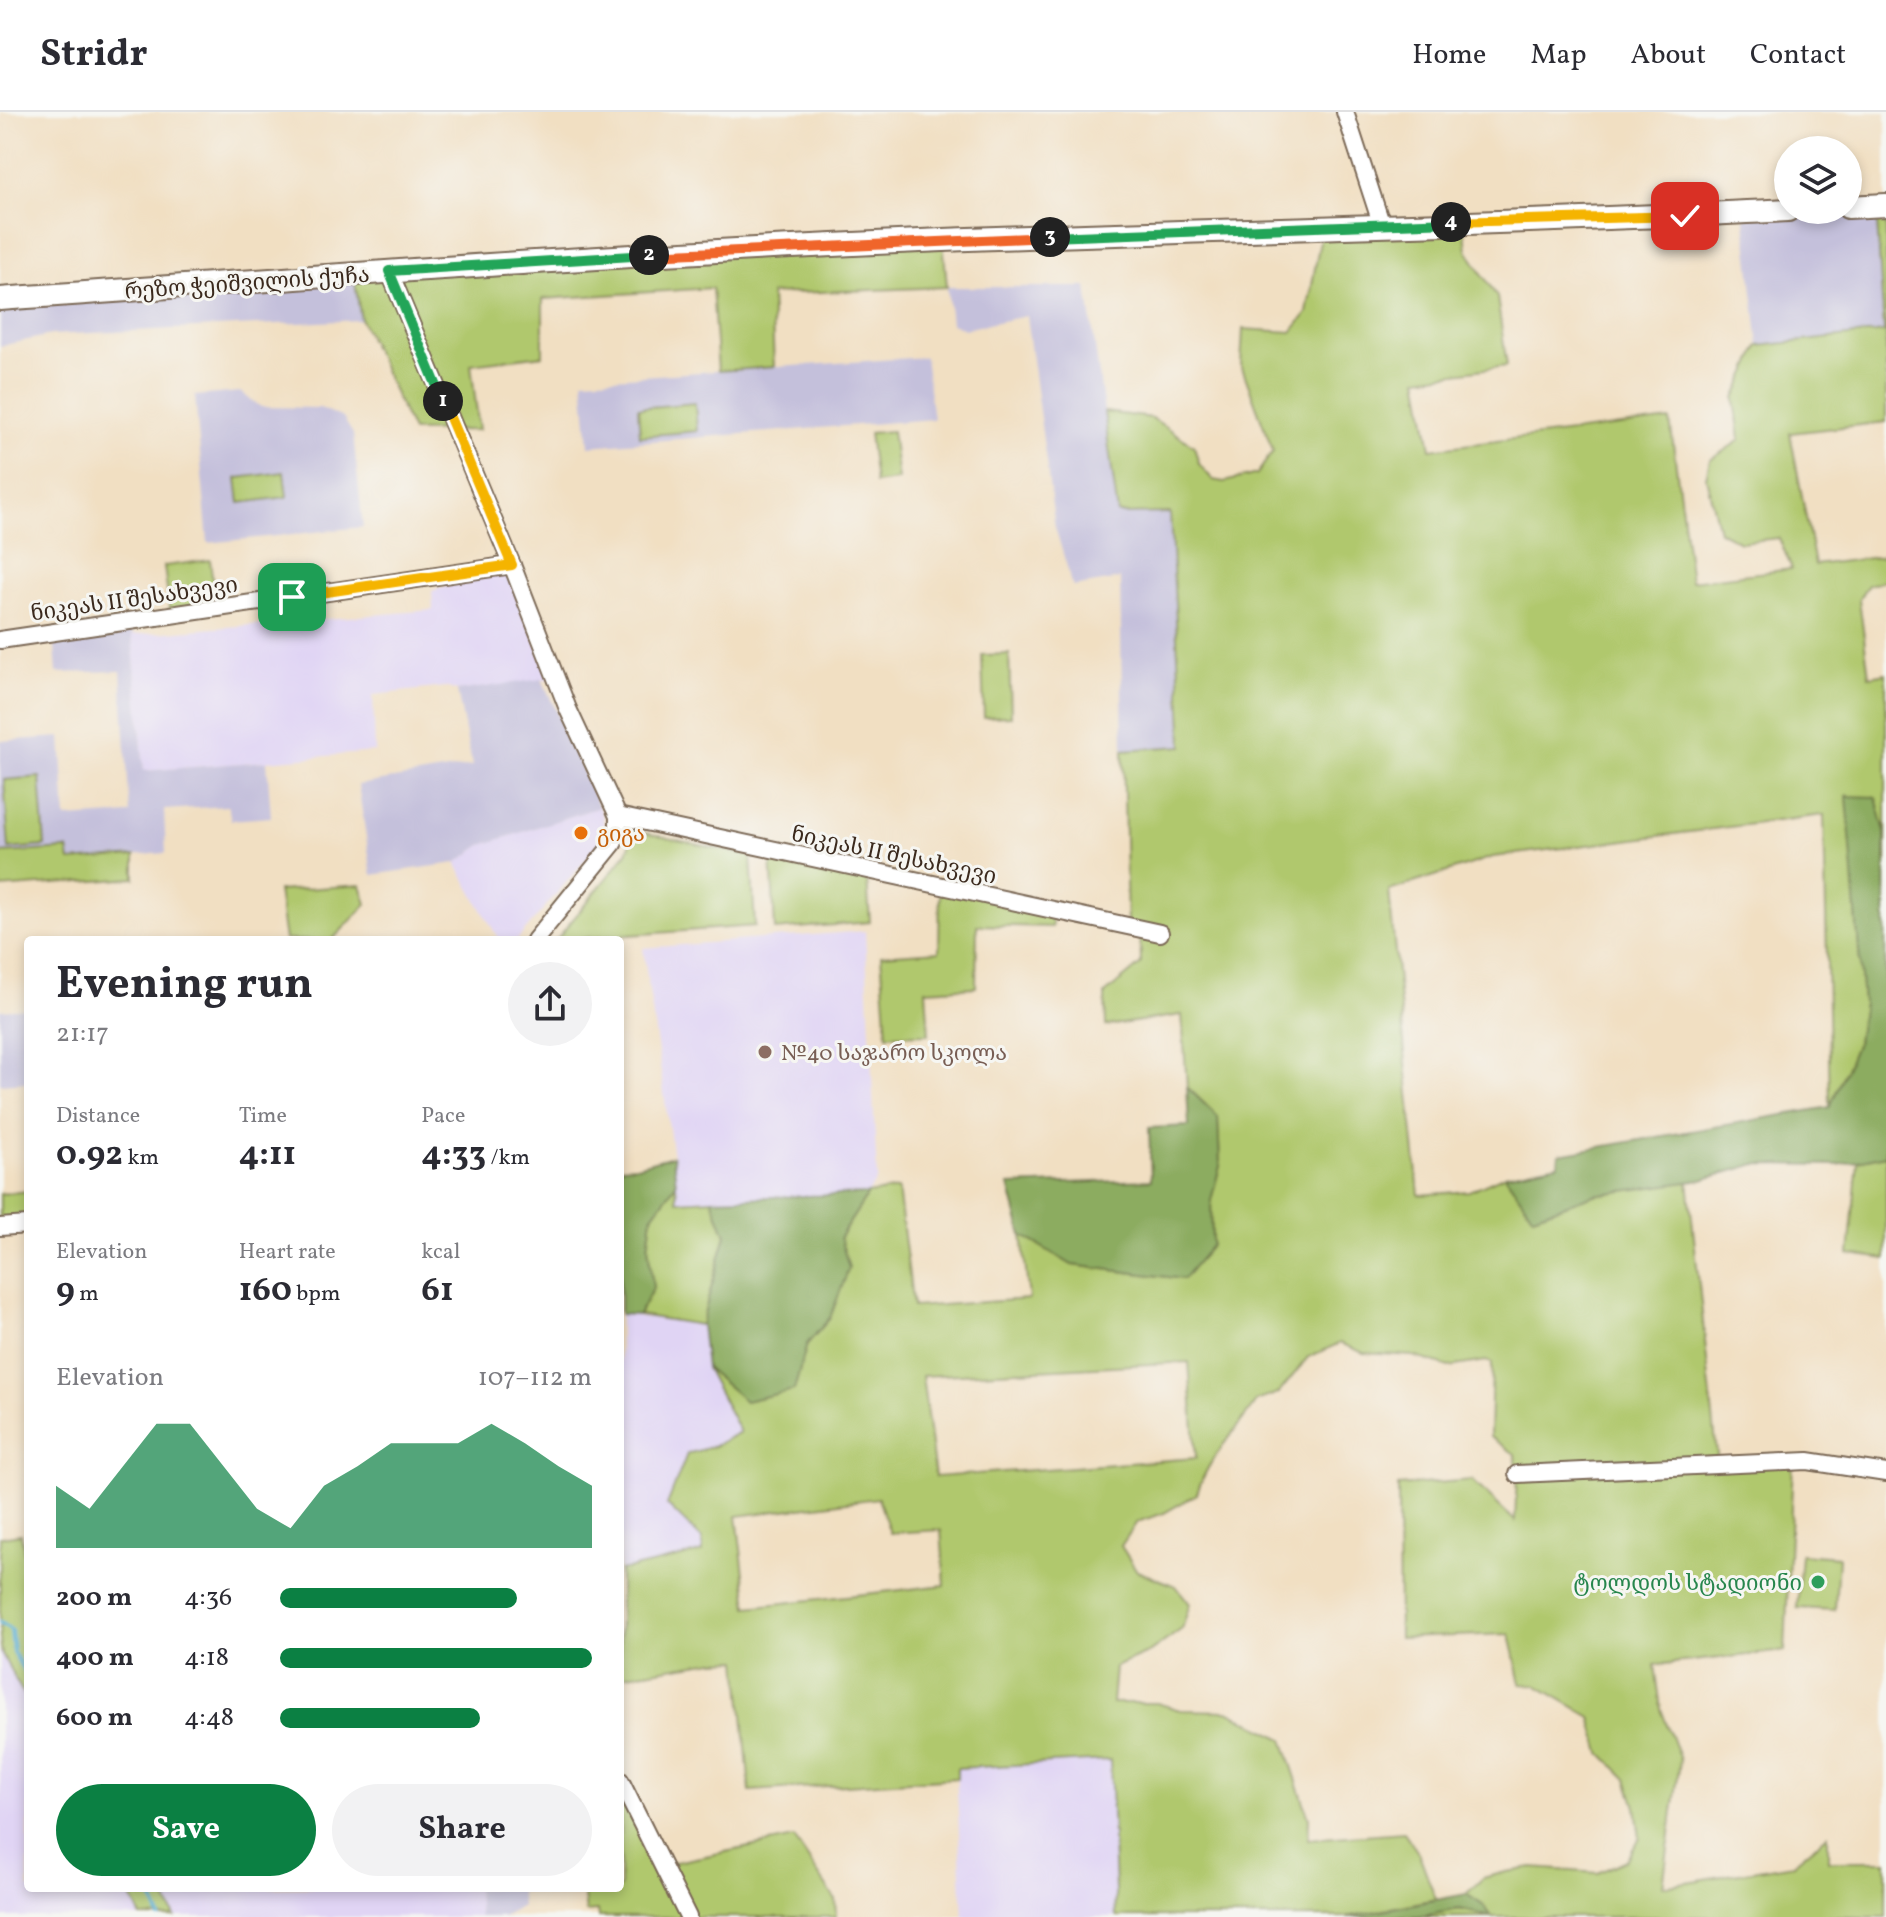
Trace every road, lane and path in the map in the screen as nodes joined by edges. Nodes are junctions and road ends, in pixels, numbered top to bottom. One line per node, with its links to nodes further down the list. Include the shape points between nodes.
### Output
1 (1345, 112): 5 (street)
2 (1886, 205): 3 (main road)
3 (1862, 206)
4 (1774, 211): 5 (main road, რეზო ჭეიშვილის ქუჩა)
5 (1382, 226): 6 (main road, რეზო ჭეიშვილის ქუჩა, via 943,240)
6 (389, 271): 7 (main road, რეზო ჭეიშვილის ქუჩა); 8 (street)
7 (0, 299)
8 (512, 565): 9 (street, ნიკეას II შესახვევი); 10 (street, via 568,709)
9 (0, 640)
10 (618, 816): 11 (street, ნიკეას II შესახვევი); 12 (street, via 613,844)
11 (1160, 933)
12 (538, 936)
13 (24, 1225): 14 (street)
14 (0, 1227)
15 (1886, 1473): 16 (street, via 1808,1461)
16 (1517, 1474)
17 (624, 1788): 18 (street)
18 (688, 1917)

